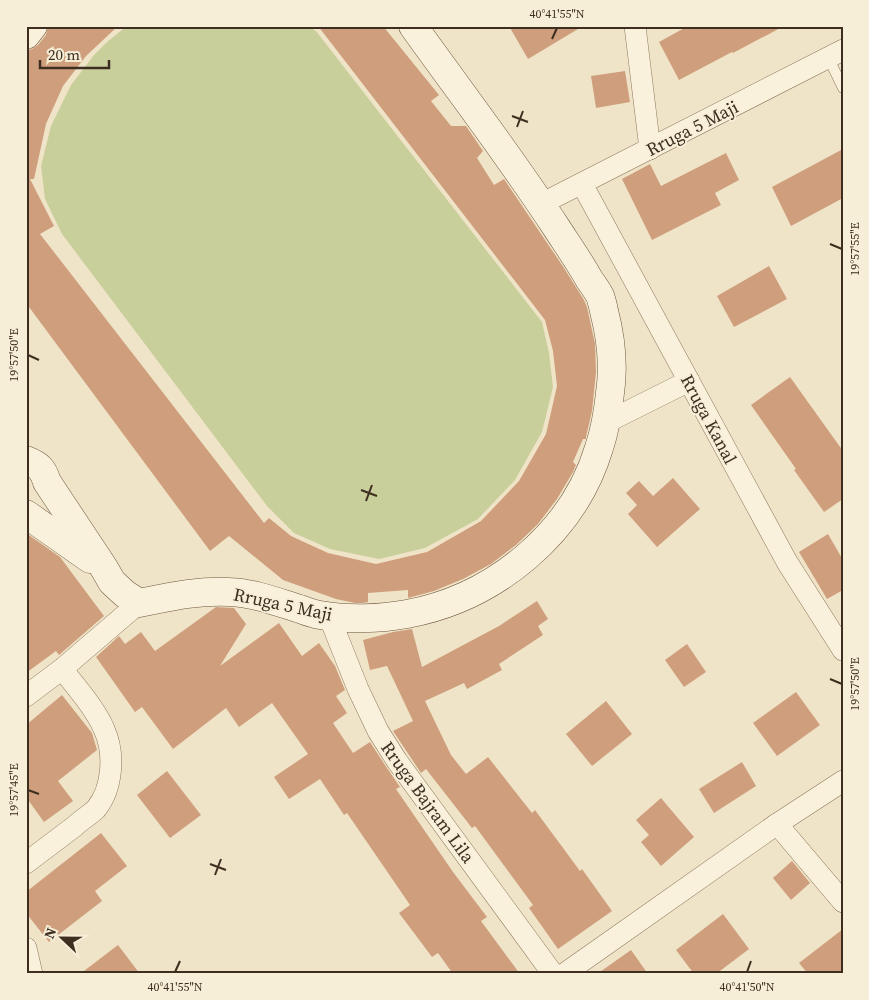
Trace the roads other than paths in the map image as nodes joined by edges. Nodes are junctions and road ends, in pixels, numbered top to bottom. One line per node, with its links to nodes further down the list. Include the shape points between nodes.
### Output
1 (33, 26): 4 (street)
2 (413, 26): 9 (street, Rruga 5 Maji)
3 (635, 26): 7 (street)
4 (26, 35)
5 (835, 54): 6 (lane); 7 (street, Rruga 5 Maji)
6 (843, 88)
7 (650, 149): 8 (street, Rruga 5 Maji)
8 (582, 184): 9 (street, Rruga 5 Maji); 10 (street, Rruga Kanal)
9 (541, 204): 11 (street, Rruga 5 Maji, via 601,298 612,363)
10 (689, 381): 11 (street); 18 (street, Rruga Kanal, via 787,562)
11 (606, 422): 17 (street, Rruga 5 Maji, via 588,477 576,498 542,543 510,571 462,598 435,608 379,618)
12 (34, 465): 13 (street, via 45,493 39,502); 15 (street)
13 (26, 508)
14 (26, 514): 15 (street)
15 (104, 568): 16 (street, via 112,582)
16 (139, 604): 17 (street, Rruga 5 Maji, via 173,596 231,592 255,595); 19 (street)
17 (328, 616): 27 (street, Rruga Bajram Lila, via 358,689 397,762)
18 (843, 650)
19 (62, 669): 20 (street); 23 (street, via 104,729 110,746 108,783 104,797 94,810)
20 (26, 696)
21 (843, 781): 22 (street)
22 (777, 824): 24 (street); 28 (street)
23 (26, 863)
24 (843, 902)
25 (26, 948): 26 (street)
26 (32, 974)
27 (553, 974)
28 (564, 974)

